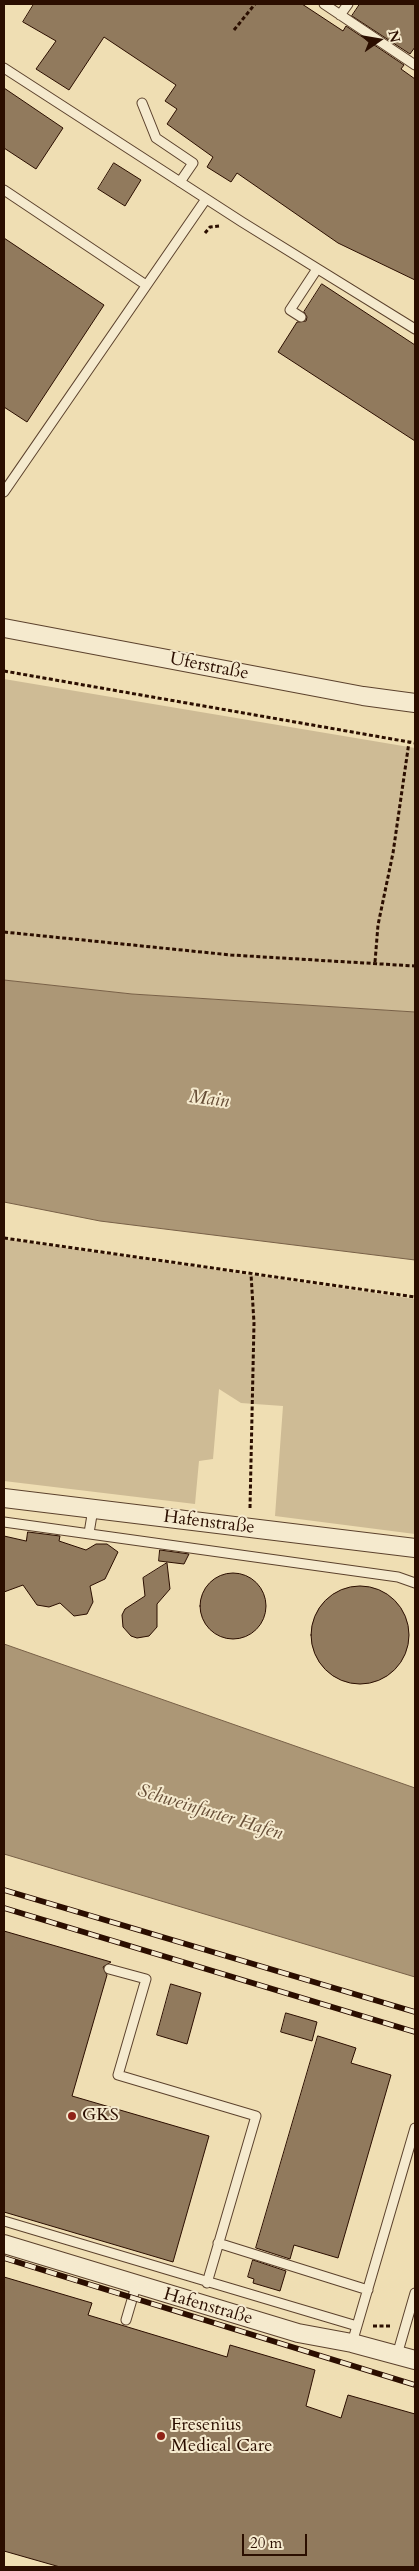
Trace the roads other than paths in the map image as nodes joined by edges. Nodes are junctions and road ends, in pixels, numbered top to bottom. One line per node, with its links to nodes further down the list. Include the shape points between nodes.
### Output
1 (324, 4): 3 (lane)
2 (348, 4): 3 (lane)
3 (340, 15): 4 (lane)
4 (415, 64)
5 (4, 68): 7 (lane)
6 (142, 103): 7 (lane, via 156,138 193,163)
7 (180, 182): 9 (lane)
8 (4, 190): 11 (lane)
9 (206, 199): 10 (lane); 11 (lane)
10 (317, 269): 12 (lane, via 290,310); 13 (lane)
11 (146, 285): 14 (lane)
12 (301, 317)
13 (415, 329)
14 (4, 492)
15 (4, 628): 16 (street, Uferstraße)
16 (415, 703)
17 (4, 1498): 18 (street, Hafenstraße)
18 (92, 1509): 20 (lane); 21 (street, Hafenstraße)
19 (4, 1522): 20 (lane)
20 (89, 1533): 22 (lane, via 389,1576)
21 (415, 1548)
22 (415, 1583)
23 (109, 1969): 26 (lane, via 146,1979 118,2075 256,2116)
24 (415, 2128): 30 (lane)
25 (4, 2221): 28 (lane)
26 (218, 2243): 28 (lane); 30 (lane)
27 (4, 2244): 29 (street, Hafenstraße)
28 (206, 2283): 33 (lane)
29 (136, 2286): 32 (lane); 34 (street, Hafenstraße, via 298,2333)
30 (368, 2290): 33 (lane)
31 (415, 2293): 35 (lane)
32 (126, 2320)
33 (357, 2326): 34 (lane)
34 (352, 2343): 35 (street, Hafenstraße)
35 (397, 2355): 36 (street, Hafenstraße)
36 (415, 2360)

